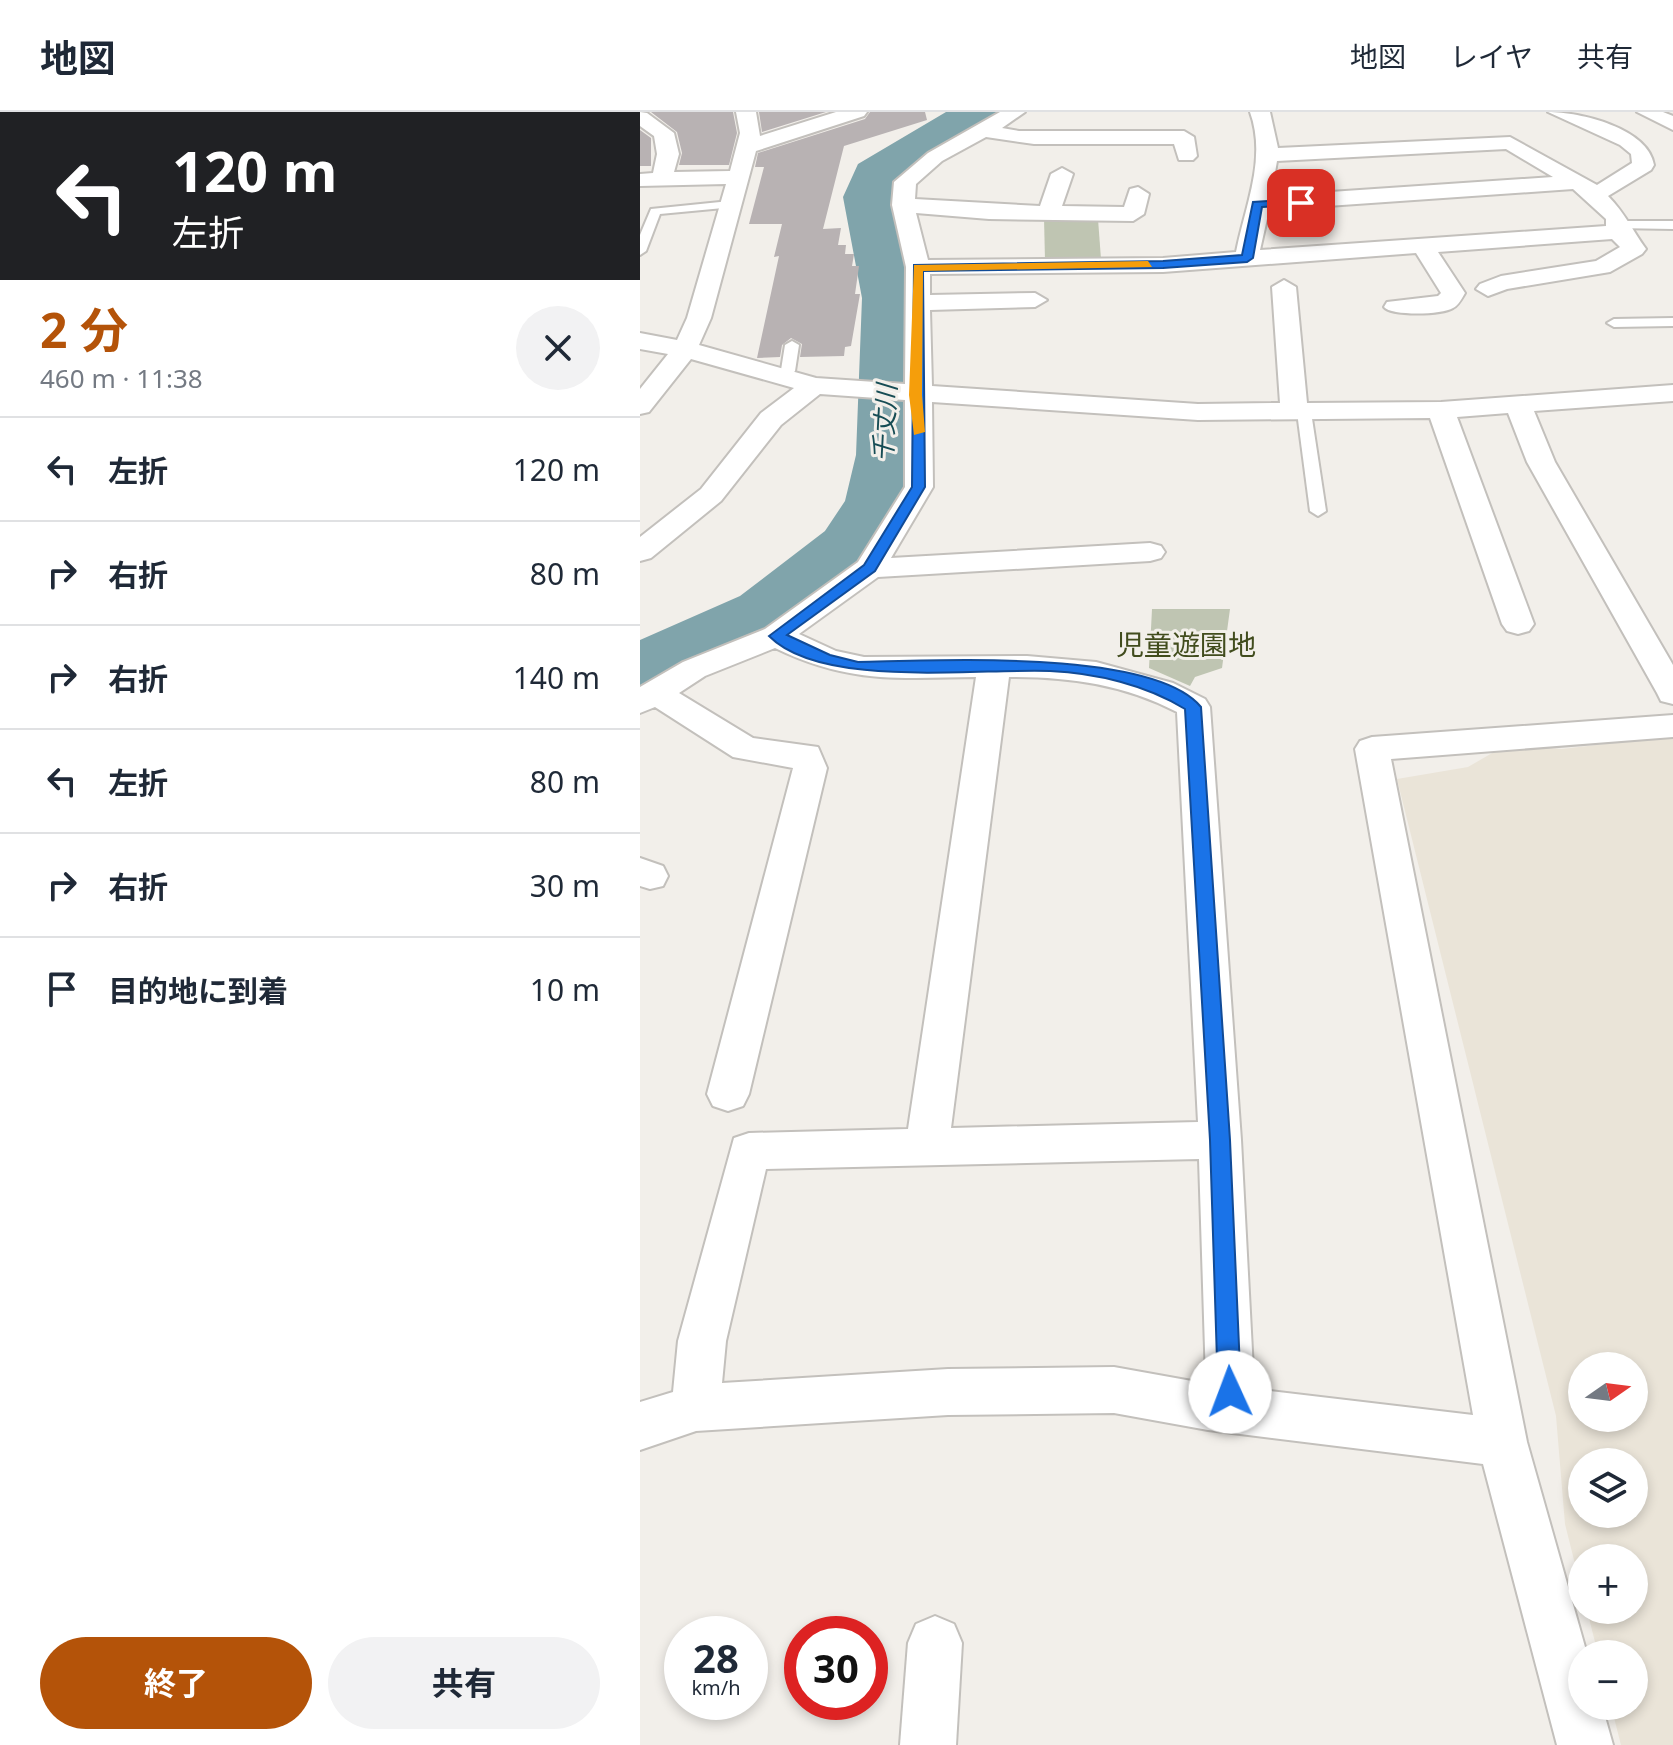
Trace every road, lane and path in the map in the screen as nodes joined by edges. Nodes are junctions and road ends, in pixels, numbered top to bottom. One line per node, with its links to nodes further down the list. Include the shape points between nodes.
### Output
1 (746, 112): 12 (street)
2 (857, 112): 12 (street)
3 (1015, 112): 9 (street)
4 (1260, 112): 13 (street, via 1268,124)
5 (1558, 112): 18 (street, via 1641,152 1643,165 1607,189)
6 (1647, 112): 8 (street)
7 (640, 117): 17 (street, via 664,133 668,154)
8 (1673, 124)
9 (985, 130): 14 (street, via 1020,140 1184,137); 22 (street, via 935,157 905,182)
10 (1545, 134): 11 (street)
11 (1510, 143): 13 (street); 18 (street)
12 (747, 147): 16 (street)
13 (1268, 155): 20 (street)
14 (1186, 156)
15 (1062, 174): 23 (street)
16 (738, 177): 17 (street); 21 (street)
17 (651, 179)
18 (1585, 188): 20 (street); 25 (street, via 1617,218)
19 (1138, 194): 23 (street, via 1133,214)
20 (1257, 204): 28 (street)
21 (730, 205): 27 (lane, via 655,211); 39 (street, via 699,318)
22 (903, 205): 23 (street); 29 (street)
23 (1048, 214)
24 (1673, 225): 25 (lane)
25 (1618, 228): 26 (street); 31 (street, via 1634,249 1602,267)
26 (1423, 246): 28 (street); 34 (street, via 1453,293 1445,303)
27 (640, 251)
28 (1247, 258): 29 (street, via 1163,265)
29 (918, 267): 33 (street)
30 (1284, 287): 47 (street)
31 (1488, 289)
32 (1035, 300): 33 (street)
33 (918, 303): 43 (street)
34 (1396, 307)
35 (1673, 322): 36 (lane)
36 (1614, 323)
37 (640, 341): 39 (street)
38 (792, 345): 40 (lane, via 788,371)
39 (685, 349): 40 (street); 45 (street)
40 (781, 377): 41 (street)
41 (814, 386): 43 (street); 49 (street, via 771,419 711,495)
42 (1673, 393): 44 (street)
43 (906, 394): 47 (street, via 1198,412); 51 (street, via 919,487)
44 (1518, 405): 46 (street); 55 (street, via 1541,462)
45 (640, 406)
46 (1441, 410): 47 (street); 52 (street)
47 (1299, 412): 48 (lane)
48 (1318, 511)
49 (640, 552)
50 (1150, 552): 51 (street)
51 (870, 568): 53 (street)
52 (1518, 624)
53 (776, 636): 54 (street, via 825,659 858,667); 56 (street, via 694,669)
54 (994, 667): 59 (street, via 1053,666 1119,677 1167,691 1193,707); 60 (street)
55 (1673, 693)
56 (648, 698): 58 (street, via 745,749 806,755 810,768)
57 (1673, 726): 64 (street, via 1372,749)
58 (728, 1094)
59 (1220, 1140): 60 (street); 61 (street, via 1230,1392)
60 (927, 1147): 62 (street, via 749,1151 702,1341)
61 (1208, 1407): 62 (street, via 1098,1390 948,1392); 64 (street)
62 (696, 1408): 63 (street)
63 (640, 1426)
64 (1502, 1442): 67 (street)
65 (935, 1643): 66 (street)
66 (928, 1745)
67 (1585, 1745)

